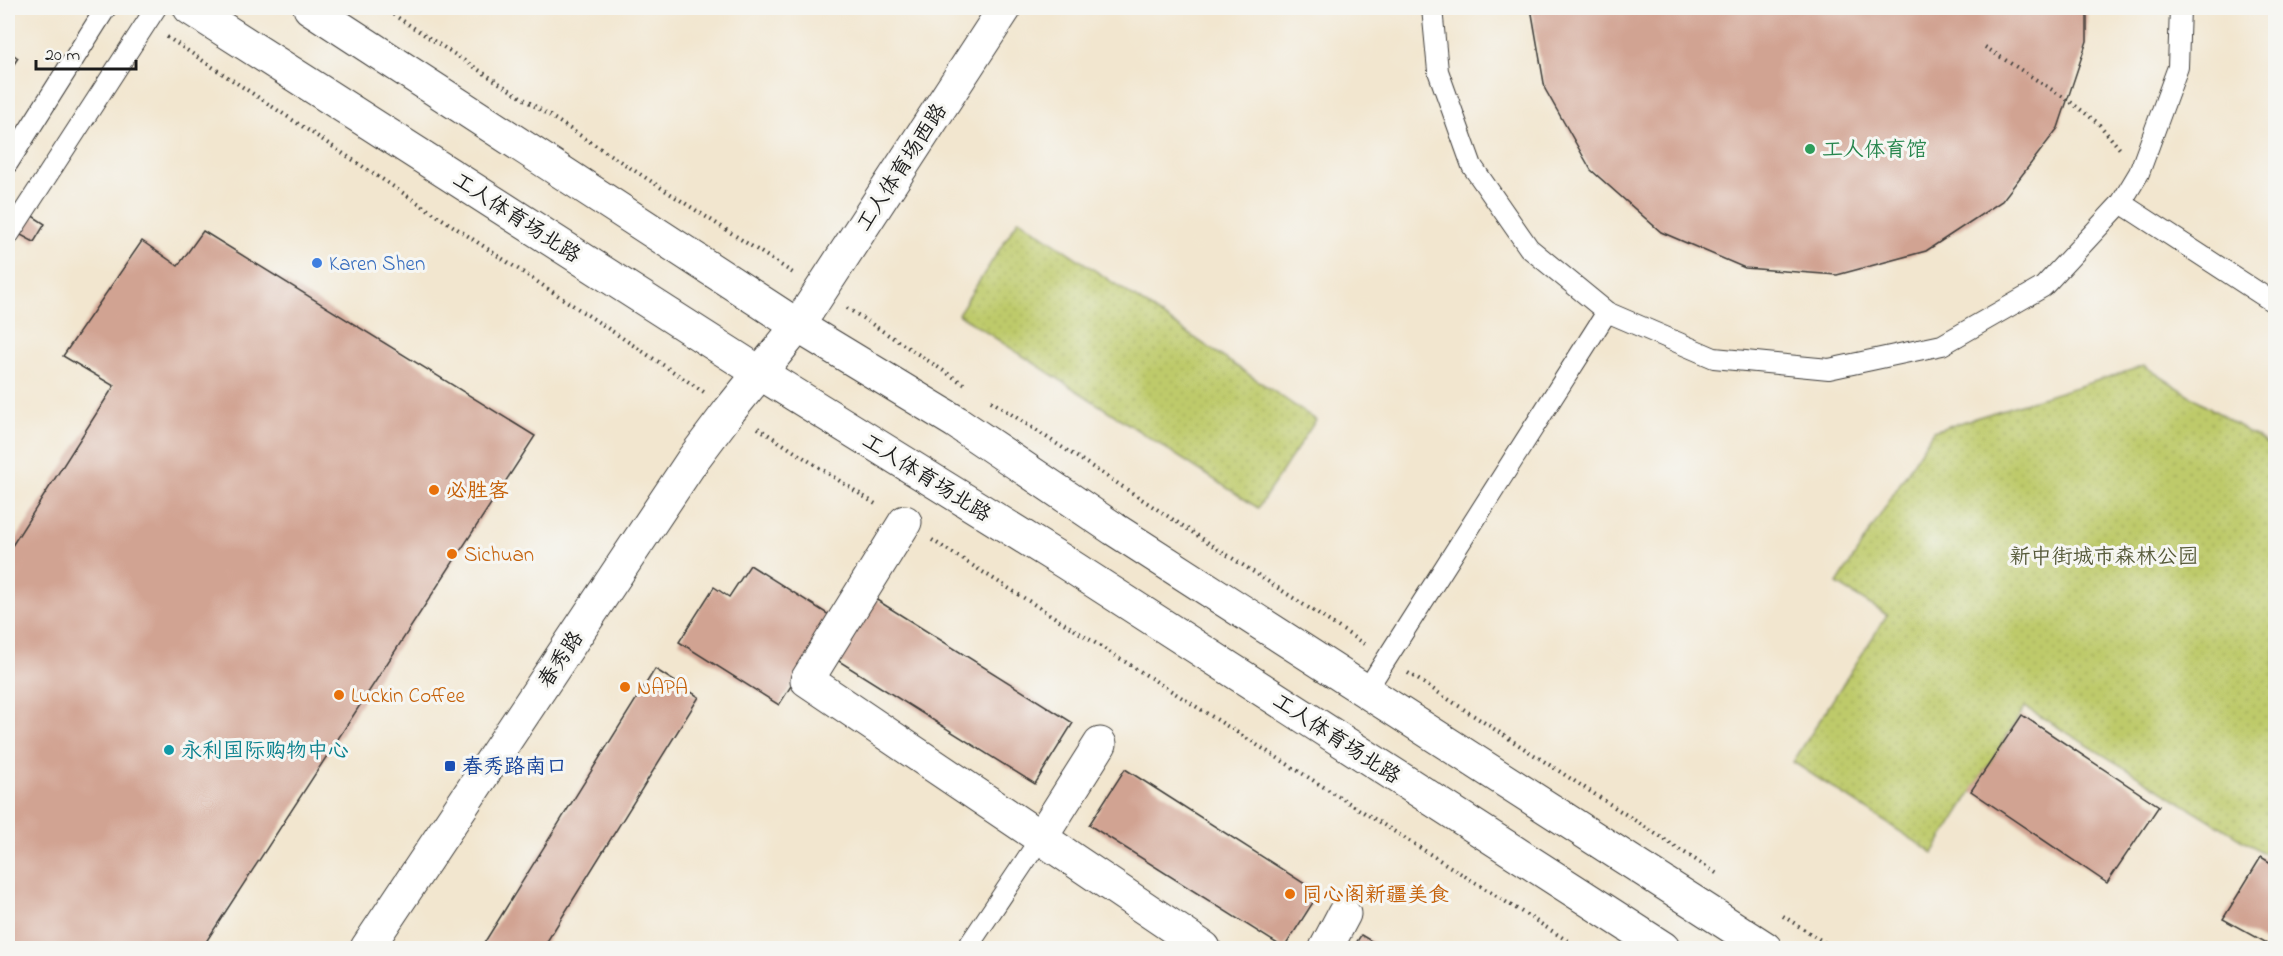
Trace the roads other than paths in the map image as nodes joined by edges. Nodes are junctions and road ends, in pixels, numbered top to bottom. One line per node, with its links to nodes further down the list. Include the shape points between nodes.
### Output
1 (106, 8): 8 (lane)
2 (190, 8): 14 (main road, 工人体育场北路)
3 (310, 8): 13 (main road)
4 (1005, 8): 13 (main road, 工人体育场西路)
5 (1432, 8): 12 (lane, via 1438,71 1472,166 1529,248)
6 (2180, 8): 9 (lane, via 2178,67 2139,173)
7 (151, 16): 10 (lane)
8 (8, 163)
9 (2121, 203): 11 (lane); 12 (lane, via 2043,288 1942,345 1829,369 1714,358)
10 (8, 236)
11 (2276, 304)
12 (1607, 312): 16 (lane)
13 (798, 326): 14 (main road, 工人体育场西路); 16 (main road, via 956,422)
14 (760, 373): 20 (main road, 春秀路, via 694,458); 24 (main road, 工人体育场北路, via 1065,563)
15 (905, 522): 18 (main road, via 807,680)
16 (1366, 691): 25 (main road)
17 (1100, 744): 18 (main road)
18 (1040, 838): 21 (lane); 22 (main road)
19 (1344, 914): 23 (main road)
20 (367, 948)
21 (967, 948)
22 (1204, 948)
23 (1326, 948)
24 (1663, 948)
25 (1765, 948)

